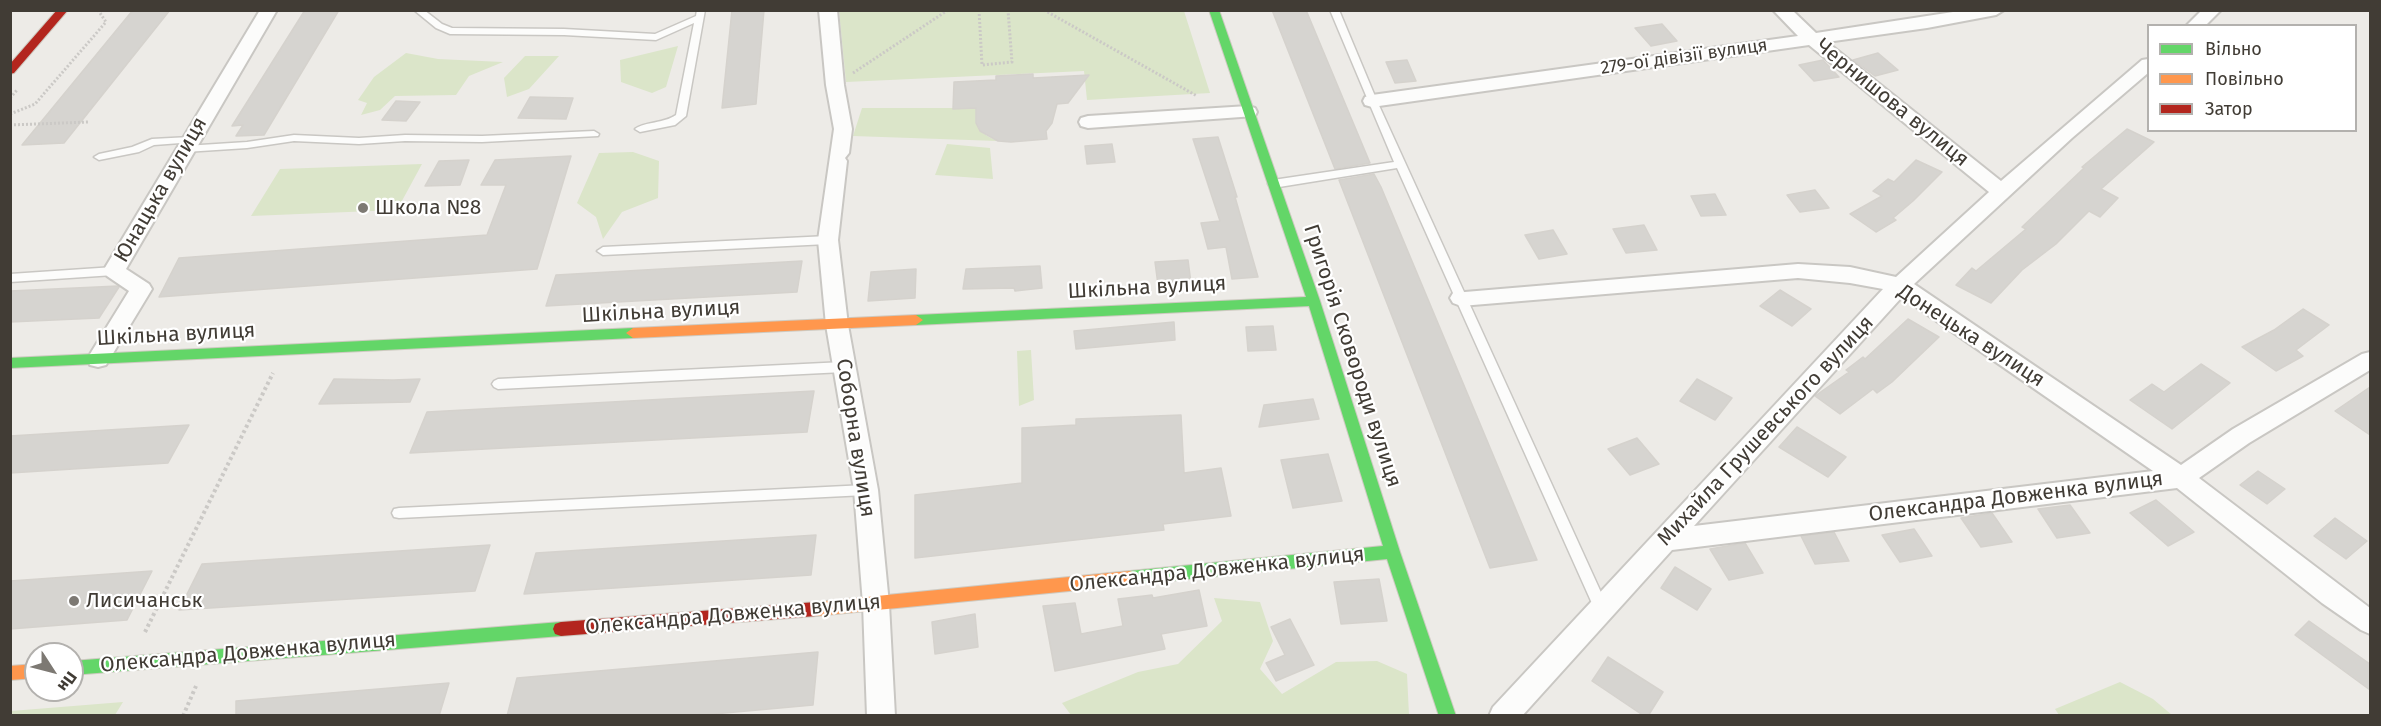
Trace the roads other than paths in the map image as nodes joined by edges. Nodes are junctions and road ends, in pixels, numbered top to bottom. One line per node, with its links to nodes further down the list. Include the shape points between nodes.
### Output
1 (63, 10): 14 (street)
2 (269, 10): 20 (street, Юнацька вулиця)
3 (418, 10): 10 (lane, via 450,31 656,37)
4 (828, 10): 25 (street, Соборна вулиця, via 843,129)
5 (1214, 10): 16 (street, Григорія Сковороди вулиця)
6 (1334, 10): 15 (lane)
7 (1781, 10): 12 (street, Чернишова вулиця)
8 (1996, 10): 12 (street, 279-ої дівізії вулиця)
9 (2213, 10): 11 (street)
10 (701, 14): 18 (lane, via 681,116 671,123)
11 (2196, 24)
12 (1812, 39): 15 (street, 279-ої дівізії вулиця); 24 (street, Чернишова вулиця)
13 (2147, 65): 24 (street, Михайла Грушевського вулиця)
14 (10, 71)
15 (1372, 101): 22 (lane)
16 (1248, 112): 17 (street); 23 (street, Григорія Сковороди вулиця)
17 (1088, 122)
18 (640, 129)
19 (594, 135): 20 (lane, via 359,141 294,138 247,145)
20 (187, 145): 21 (lane, via 152,142 135,150); 27 (street, Юнацька вулиця)
21 (99, 157)
22 (1402, 164): 23 (lane); 30 (lane)
23 (1273, 184): 31 (street, Григорія Сковороди вулиця)
24 (2003, 193): 29 (street, Михайла Грушевського вулиця)
25 (828, 240): 26 (lane); 32 (street, Соборна вулиця)
26 (603, 251)
27 (114, 271): 28 (lane); 33 (street, Юнацька вулиця, via 141,290)
28 (10, 278)
29 (1900, 285): 30 (street, Донецька вулиця, via 1850,275 1798,271); 38 (street, Донецька вулиця); 41 (street, Михайла Грушевського вулиця)
30 (1461, 298): 44 (lane)
31 (1314, 301): 32 (street, Шкільна вулиця); 42 (street, Григорія Сковороди вулиця)
32 (837, 325): 33 (street, Шкільна вулиця); 36 (street, Соборна вулиця)
33 (98, 359): 35 (street, Шкільна вулиця)
34 (2370, 360): 38 (street, Олександра Довженка вулиця, via 2241,435)
35 (10, 363)
36 (844, 367): 37 (lane); 39 (street, Соборна вулиця)
37 (498, 384)
38 (2181, 478): 41 (street, Олександра Довженка вулиця); 45 (street, Донецька вулиця)
39 (866, 490): 40 (lane); 43 (street, Соборна вулиця)
40 (399, 513)
41 (1665, 540): 44 (street, Михайла Грушевського вулиця)
42 (1392, 552): 43 (street, Олександра Довженка вулиця); 48 (street, Григорія Сковороди вулиця)
43 (876, 604): 46 (street, Олександра Довженка вулиця); 47 (street, Соборна вулиця)
44 (1602, 610): 49 (street, Михайла Грушевського вулиця)
45 (2370, 622)
46 (84, 667)
47 (881, 716)
48 (1448, 716)
49 (1503, 716)

